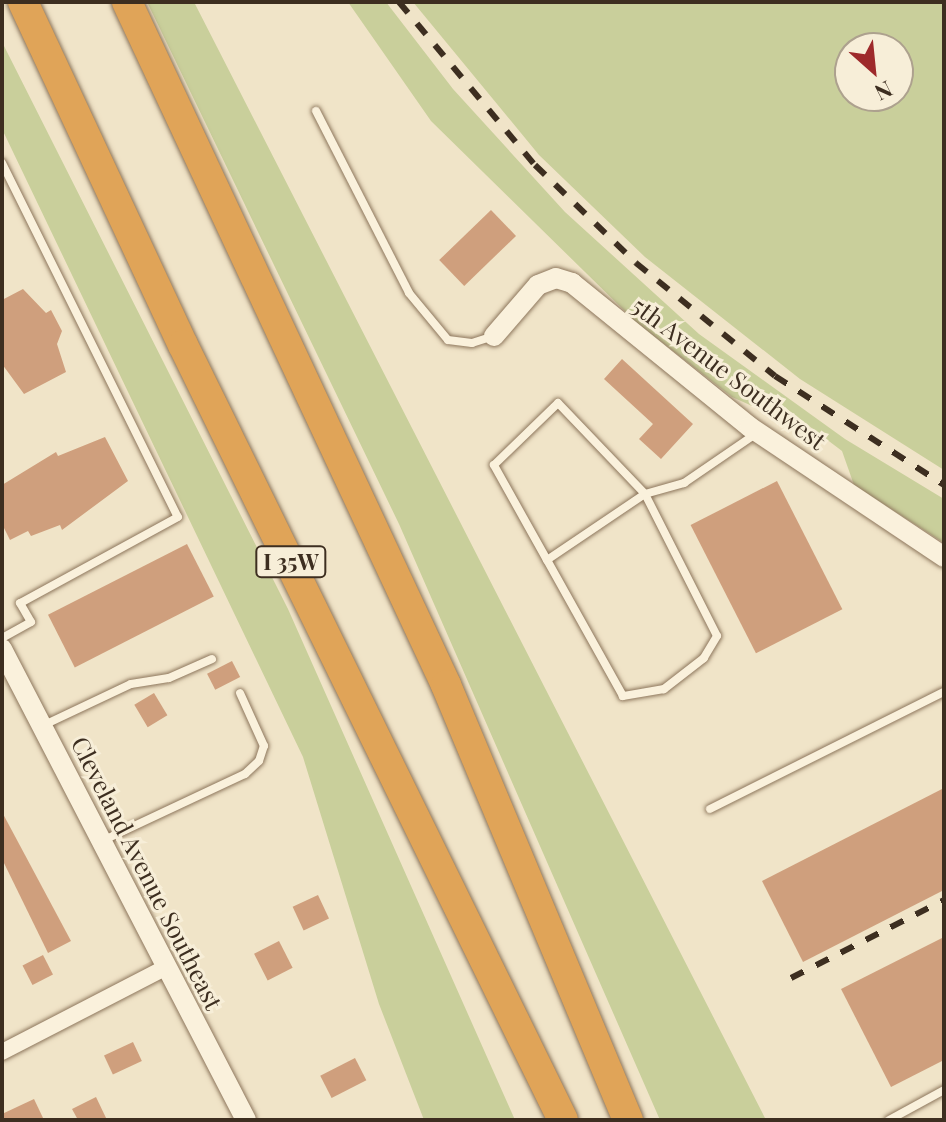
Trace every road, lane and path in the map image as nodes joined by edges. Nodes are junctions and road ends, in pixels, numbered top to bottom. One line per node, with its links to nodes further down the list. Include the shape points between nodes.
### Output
1 (10, 2): 4 (highway)
2 (23, 2): 4 (highway, I 35W)
3 (127, 2): 25 (highway, via 446,685)
4 (49, 60): 24 (highway, I 35W)
5 (316, 111): 7 (lane, via 409,293 448,340 472,343)
6 (2, 163): 12 (lane, via 178,517 20,603 31,622)
7 (494, 336): 8 (street, 5th Avenue Southwest, via 534,289 547,280 562,279)
8 (758, 432): 9 (lane, via 684,483); 10 (street, 5th Avenue Southwest)
9 (645, 494): 11 (lane); 11 (lane, via 558,403 494,465); 11 (lane, via 717,636 704,658 664,689 623,696)
10 (944, 557)
11 (547, 560)
12 (2, 638)
13 (2, 649): 17 (street, Cleveland Avenue Southeast)
14 (212, 659): 17 (lane, via 169,678 131,684)
15 (944, 692): 18 (lane)
16 (240, 693): 19 (lane, via 264,746 259,761 245,774)
17 (41, 726): 19 (street, Cleveland Avenue Southeast)
18 (710, 809)
19 (101, 841): 20 (street, Cleveland Avenue Southeast)
20 (167, 967): 21 (street); 23 (street, Cleveland Avenue Southeast)
21 (2, 1052)
22 (944, 1090): 26 (lane)
23 (246, 1120)
24 (563, 1120)
25 (628, 1120)
26 (889, 1120)

